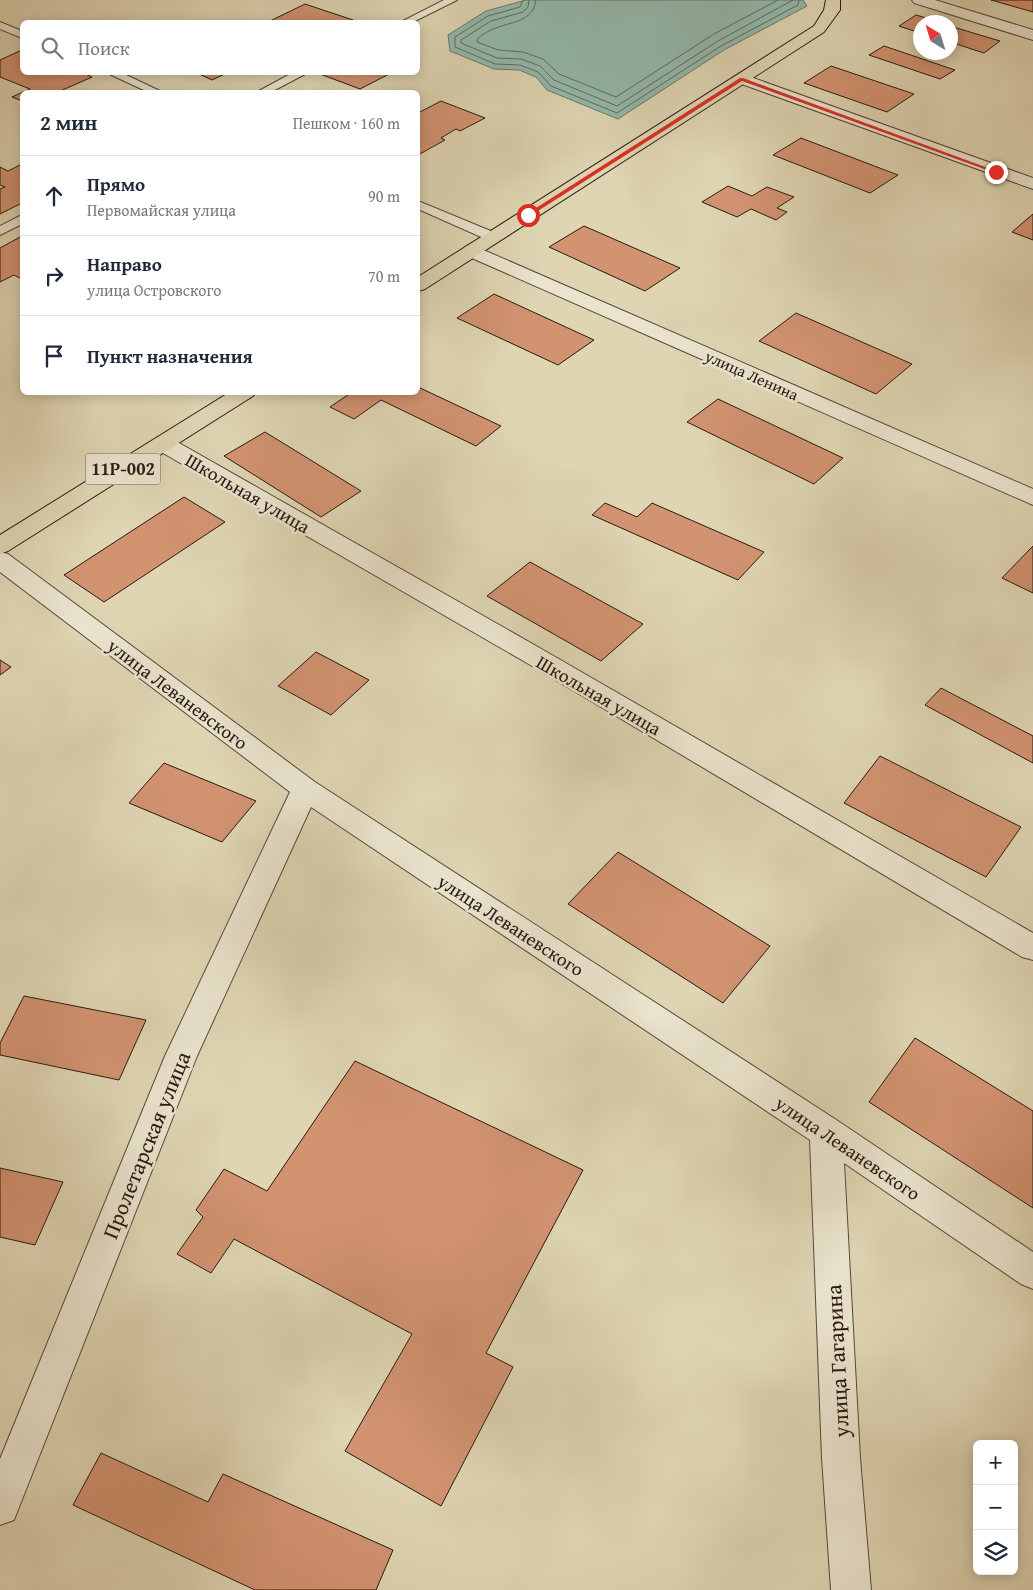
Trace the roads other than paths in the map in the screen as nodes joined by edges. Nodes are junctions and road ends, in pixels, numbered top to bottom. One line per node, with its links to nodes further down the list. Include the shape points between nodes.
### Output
1 (452, 0): 4 (lane)
2 (833, 0): 10 (main road, via 832,10 819,29)
3 (919, 0): 7 (street)
4 (410, 20)
5 (0, 25): 6 (lane)
6 (20, 34)
7 (1033, 35)
8 (117, 75): 11 (lane)
9 (298, 75): 12 (lane)
10 (742, 79): 13 (street); 17 (main road)
11 (151, 90)
12 (267, 90)
13 (1033, 184)
14 (420, 206): 17 (lane)
15 (20, 220): 16 (lane)
16 (0, 231)
17 (493, 237): 18 (main road)
18 (472, 251): 19 (main road); 22 (street, улица Ленина)
19 (420, 284)
20 (241, 395): 21 (main road, 11Р-002)
21 (164, 444): 23 (main road, 11Р-002); 26 (street, Школьная улица)
22 (1033, 498)
23 (0, 546)
24 (0, 560): 25 (street, улица Леваневского)
25 (305, 789): 27 (street, улица Леваневского); 29 (street, Пролетарская улица, via 181,1056)
26 (1033, 948)
27 (826, 1132): 28 (street, улица Леваневского); 30 (street, улица Гагарина)
28 (1033, 1272)
29 (0, 1506)
30 (851, 1590)

